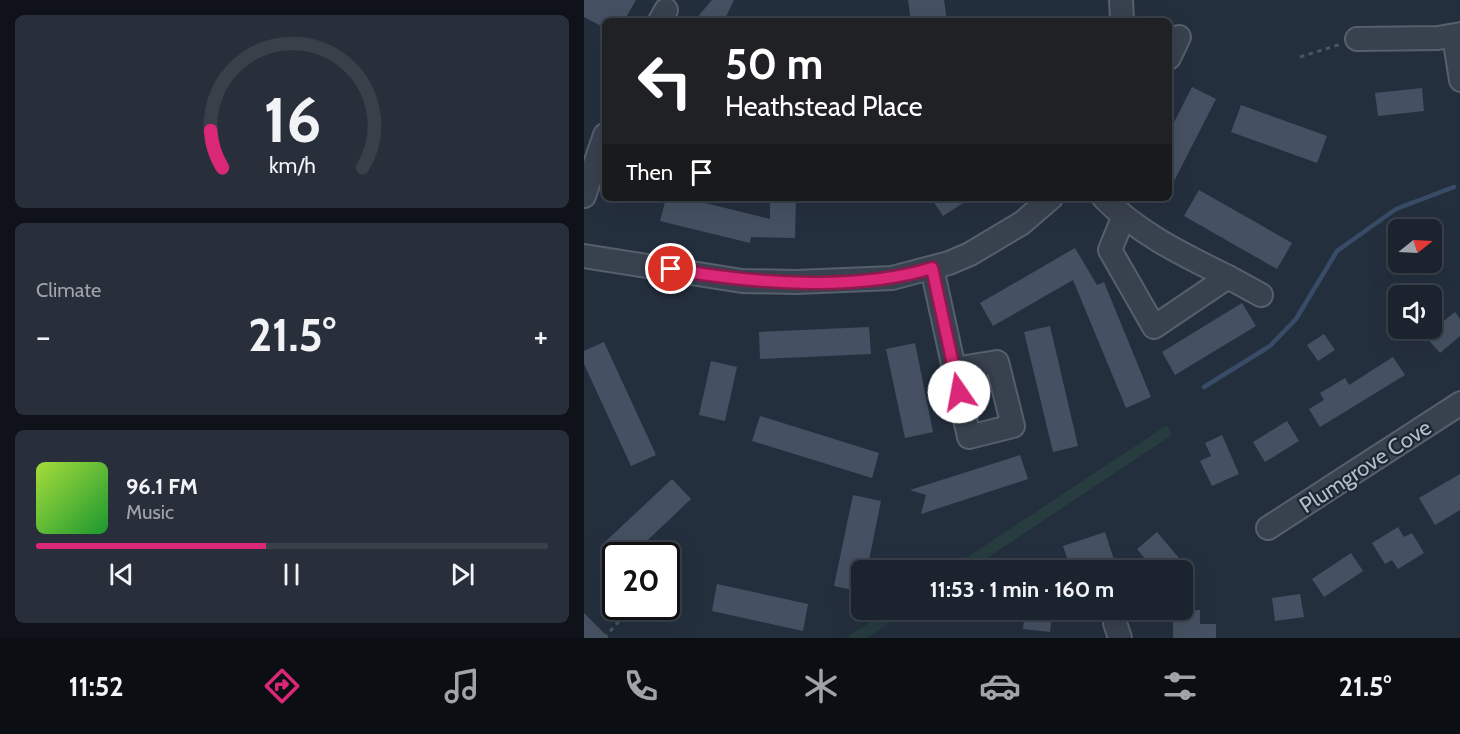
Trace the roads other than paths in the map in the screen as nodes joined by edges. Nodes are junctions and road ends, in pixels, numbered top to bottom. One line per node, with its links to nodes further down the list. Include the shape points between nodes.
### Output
1 (1121, 0): 2 (street)
2 (1122, 18)
3 (1457, 35): 5 (street); 7 (street)
4 (1179, 38): 6 (street)
5 (1357, 39)
6 (1172, 52)
7 (1460, 80)
8 (602, 144): 9 (street)
9 (584, 196)
10 (1047, 201): 14 (street, via 997,239)
11 (1107, 201): 12 (street)
12 (1123, 218): 15 (street, via 1158,242); 15 (street, via 1110,250 1154,327)
13 (584, 256): 14 (street, via 742,281 892,278)
14 (932, 268): 17 (street)
15 (1228, 278): 16 (street)
16 (1261, 295)
17 (954, 369)
18 (1460, 403): 19 (street, Plumgrove Cove)
19 (1268, 528)

